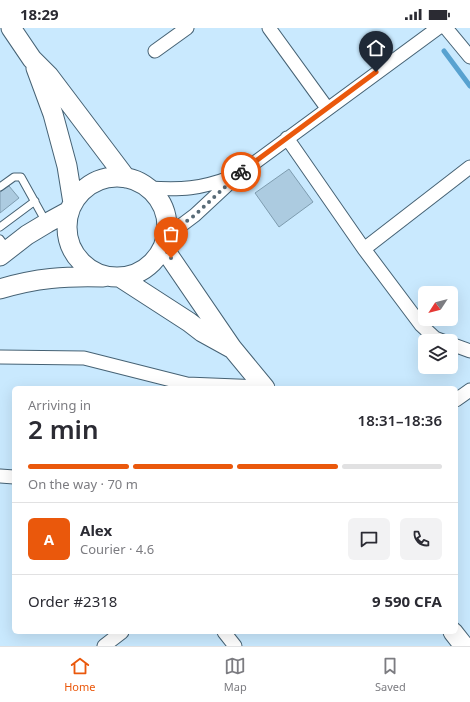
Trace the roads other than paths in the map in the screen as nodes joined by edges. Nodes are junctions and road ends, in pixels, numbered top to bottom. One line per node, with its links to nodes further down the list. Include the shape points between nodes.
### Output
1 (11, 28): 8 (street)
2 (187, 28): 6 (street)
3 (269, 28): 9 (street)
4 (438, 28): 9 (street)
5 (446, 28): 7 (street)
6 (155, 51)
7 (470, 57)
8 (32, 60): 13 (street, via 50,76); 17 (street, via 53,114 67,166)
9 (327, 108): 10 (street)
10 (287, 138): 12 (street); 22 (street)
11 (470, 167): 22 (street)
12 (238, 174): 15 (street, via 210,185 192,188); 20 (street)
13 (126, 178): 15 (street); 17 (street, via 110,178 95,182 82,191)
14 (0, 187): 16 (lane, via 14,176 21,177)
15 (148, 188): 20 (street, via 164,209 167,222)
16 (35, 201): 18 (lane); 19 (lane)
17 (71, 207): 18 (street); 23 (street, via 67,225 68,239 73,252 93,272)
18 (47, 223): 21 (street)
19 (0, 227)
20 (165, 241): 23 (street, via 153,262 139,273); 27 (street)
21 (3, 248)
22 (364, 249): 25 (street, via 421,326)
23 (114, 277): 24 (street, via 48,278); 27 (street)
24 (0, 289)
25 (430, 334)
26 (458, 347): 28 (street)
27 (232, 348): 31 (street)
28 (470, 352)
29 (0, 357): 30 (street, via 84,358 187,384)
30 (239, 386)
31 (264, 386)
32 (470, 390): 33 (street)
33 (458, 399)
34 (0, 476): 35 (street)
35 (12, 477)
36 (119, 634): 39 (street)
37 (226, 634): 40 (street)
38 (455, 634): 41 (street)
39 (104, 646)
40 (235, 646)
41 (464, 646)

